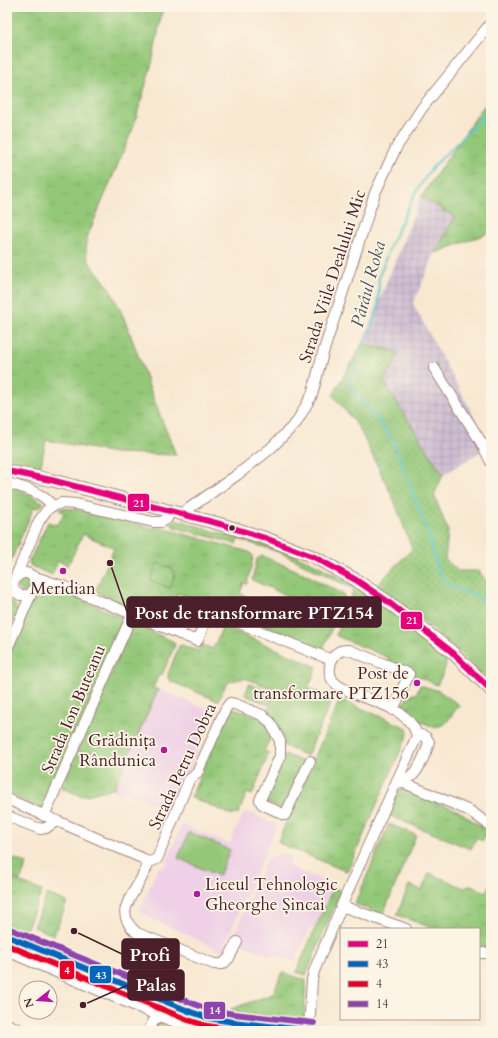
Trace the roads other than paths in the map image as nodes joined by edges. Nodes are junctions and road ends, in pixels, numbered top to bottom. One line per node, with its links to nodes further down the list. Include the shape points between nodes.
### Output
1 (491, 23): 7 (street, Strada Viile Dealului Mic, via 422,108 396,148 375,193 323,353 312,395 296,424 270,449 237,474)
2 (434, 368): 3 (street)
3 (491, 462)
4 (7, 471): 7 (main road)
5 (7, 483): 6 (street, via 36,494)
6 (52, 506): 7 (street, via 62,503 76,504 152,522 161,522); 8 (street, via 39,521)
7 (175, 512): 18 (main road, via 272,541 314,557 356,580 452,652)
8 (16, 576): 9 (street, via 24,573); 11 (street, via 13,588)
9 (32, 576): 12 (street, via 35,585); 14 (street)
10 (7, 590): 11 (street)
11 (17, 594): 12 (street)
12 (30, 595): 16 (street)
13 (210, 611): 15 (street, via 197,641); 15 (street, via 192,604); 17 (street)
14 (132, 615): 15 (street); 25 (street, Strada Ion Buteanu)
15 (179, 634)
16 (7, 649)
17 (332, 660): 19 (street, via 329,674 334,682); 19 (street, via 341,650 349,650 409,674)
18 (491, 690)
19 (393, 710): 20 (street, via 413,725)
20 (417, 736): 22 (street); 22 (street, via 426,737 429,742 427,750 413,775 405,780)
21 (310, 761): 28 (street, Strada Petru Dobra, via 285,815 262,804 260,800 280,756 280,741 270,722 262,715 230,703 197,773 189,780 156,859)
22 (397, 780): 27 (street, via 470,811); 29 (street)
23 (7, 799): 25 (street)
24 (7, 816): 26 (street, via 40,829)
25 (44, 816): 26 (street)
26 (56, 821): 28 (street, via 144,859)
27 (491, 826)
28 (147, 863): 32 (street, via 143,877 124,912 128,926 137,933 214,964 224,964)
29 (342, 906): 30 (street); 40 (street, via 314,971)
30 (403, 928)
31 (7, 936): 36 (street)
32 (237, 942)
33 (7, 951): 37 (street)
34 (480, 953): 35 (street)
35 (491, 953)
36 (166, 1002): 37 (street); 40 (street, via 209,1018)
37 (159, 1016): 38 (street); 39 (street)
38 (149, 1031)
39 (201, 1031)
40 (308, 1031)

